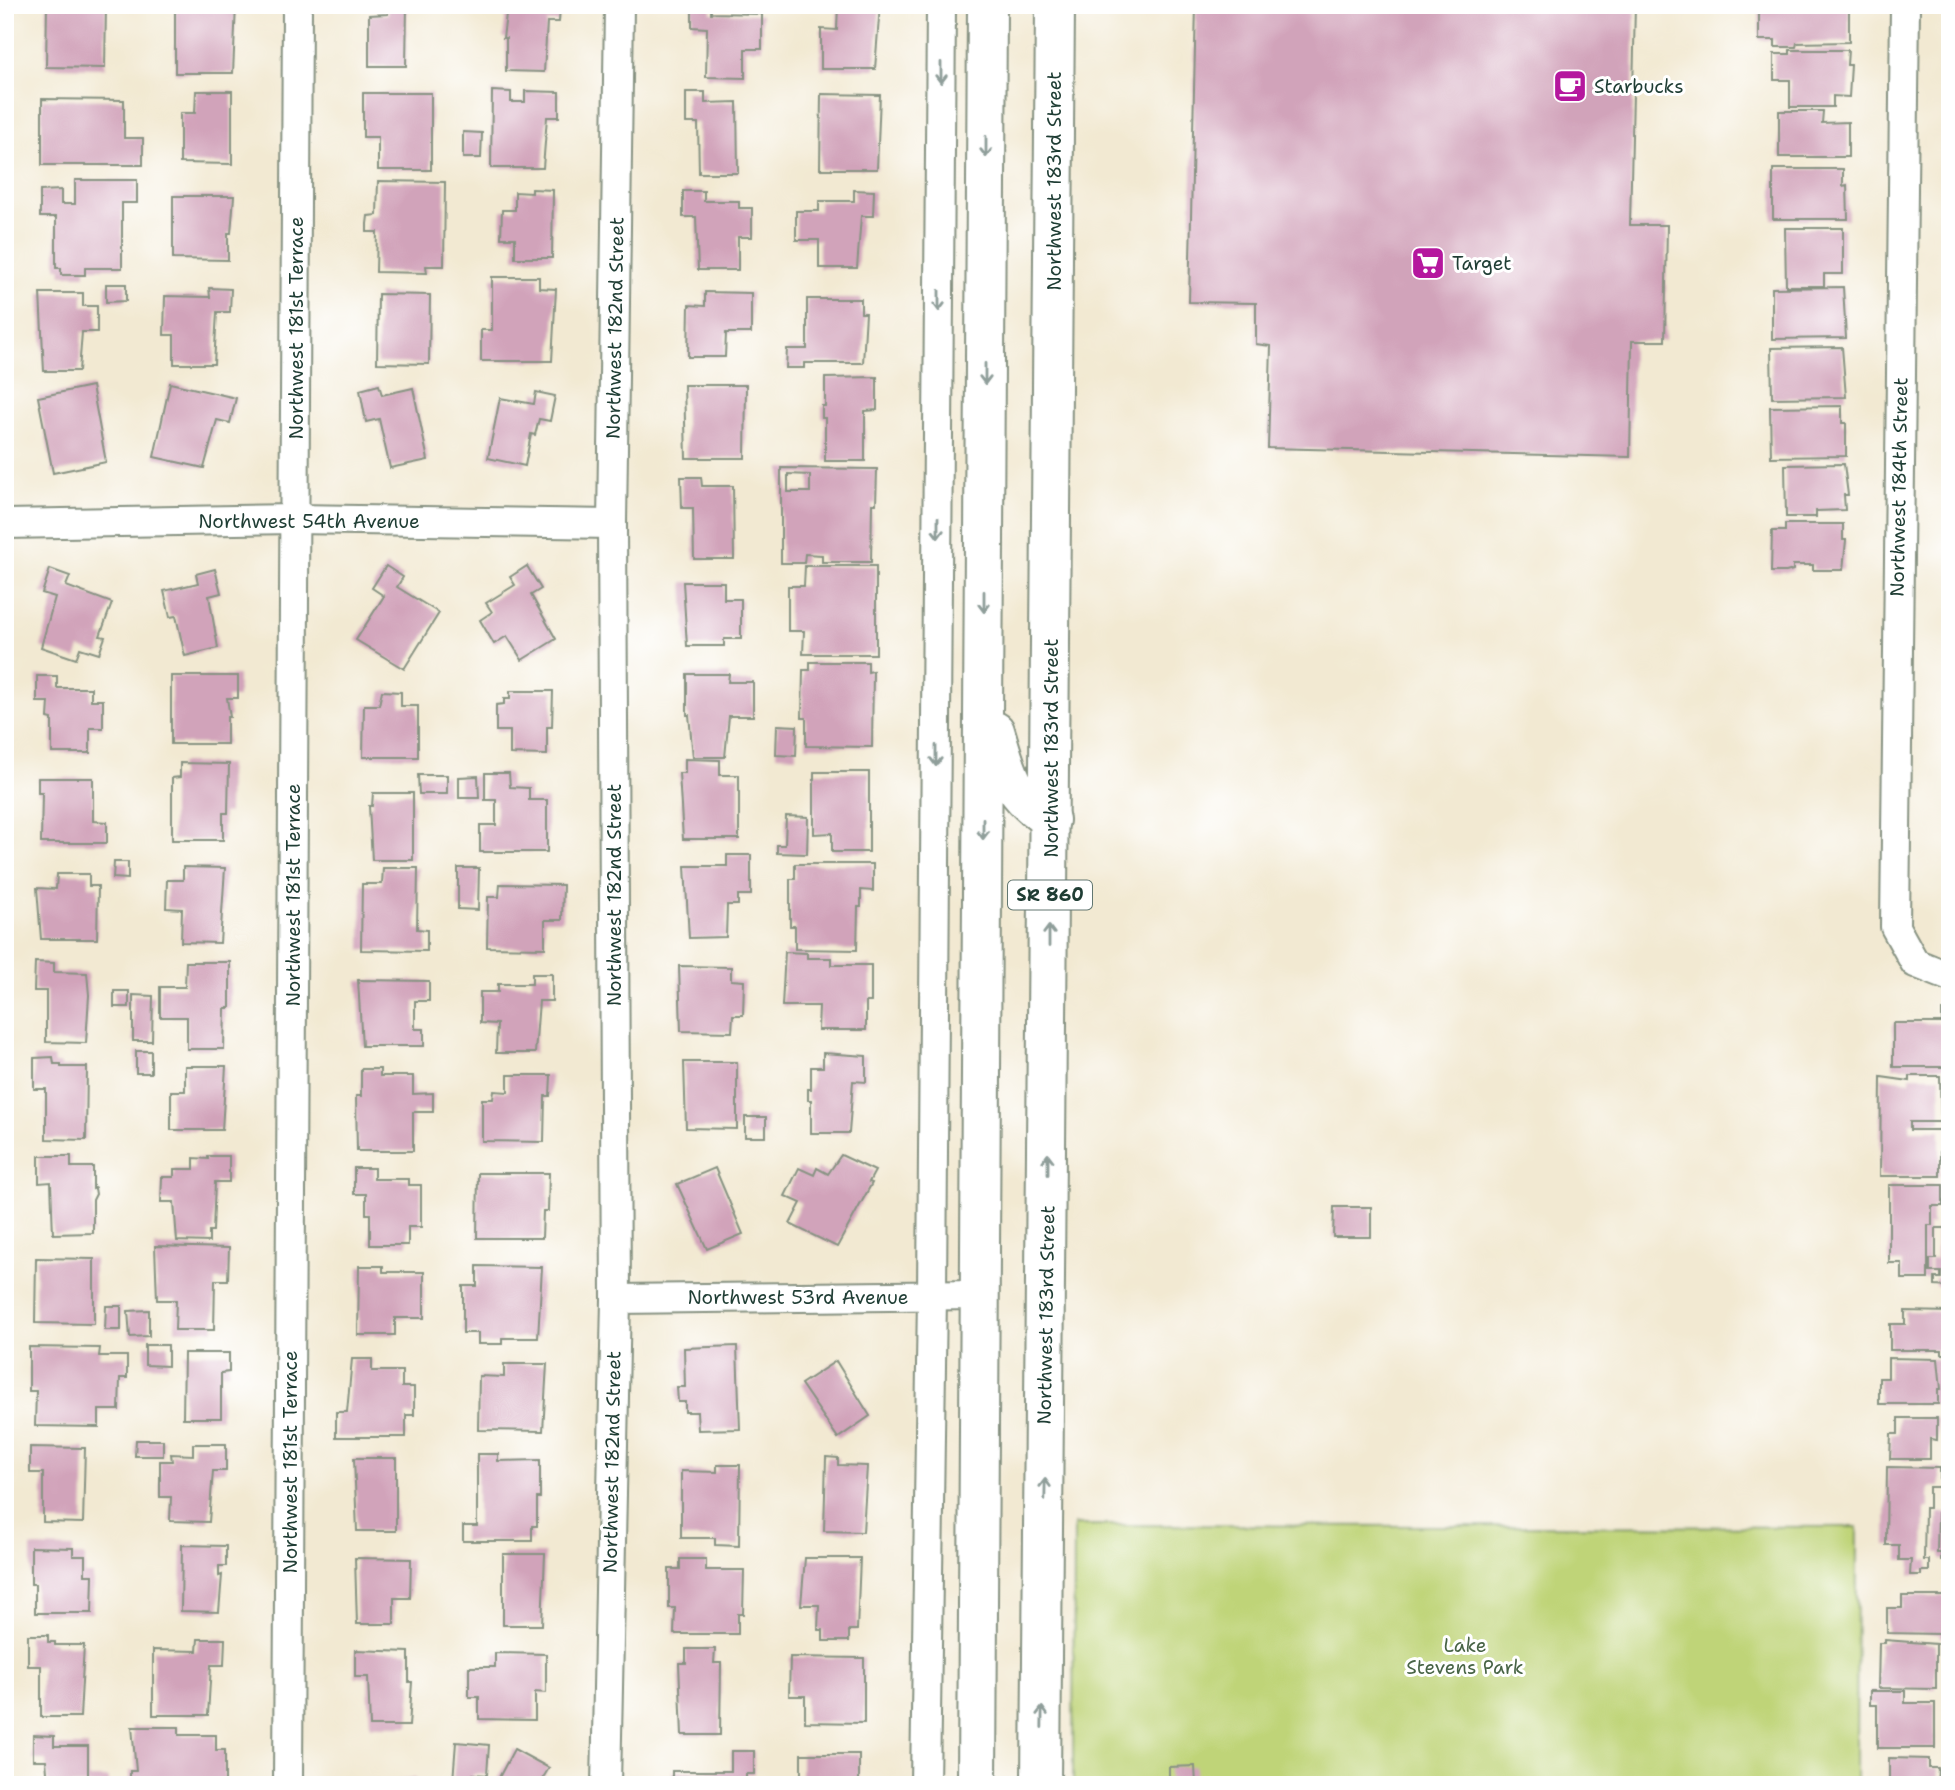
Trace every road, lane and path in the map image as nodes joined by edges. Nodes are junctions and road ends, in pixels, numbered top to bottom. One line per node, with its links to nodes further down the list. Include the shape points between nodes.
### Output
1 (298, 5): 7 (street, Northwest 181st Terrace)
2 (619, 5): 9 (street, Northwest 182nd Street)
3 (941, 5): 13 (street, one-way to 13)
4 (987, 5): 10 (main road, SR 860, one-way to 10)
5 (1055, 5): 11 (main road, Northwest 183rd Street / SR 860)
6 (1905, 5): 12 (street, Northwest 184th Street, via 1895,927 1915,963)
7 (295, 519): 8 (street, Northwest 54th Avenue); 9 (street, Northwest 54th Avenue); 16 (street, Northwest 181st Terrace)
8 (5, 524)
9 (612, 524): 15 (street, Northwest 182nd Street)
10 (983, 692): 11 (main road, via 1010,783 1027,804); 14 (main road, SR 860, one-way to 14)
11 (1050, 820): 20 (main road, Northwest 183rd Street / SR 860, one-way to 11)
12 (1950, 977)
13 (932, 1296): 14 (street, Northwest 53rd Avenue); 15 (street, Northwest 53rd Avenue); 18 (street)
14 (980, 1296): 19 (main road, SR 860)
15 (616, 1299): 17 (street, Northwest 182nd Street)
16 (288, 1785)
17 (606, 1785)
18 (925, 1785)
19 (977, 1785)
20 (1041, 1785)

